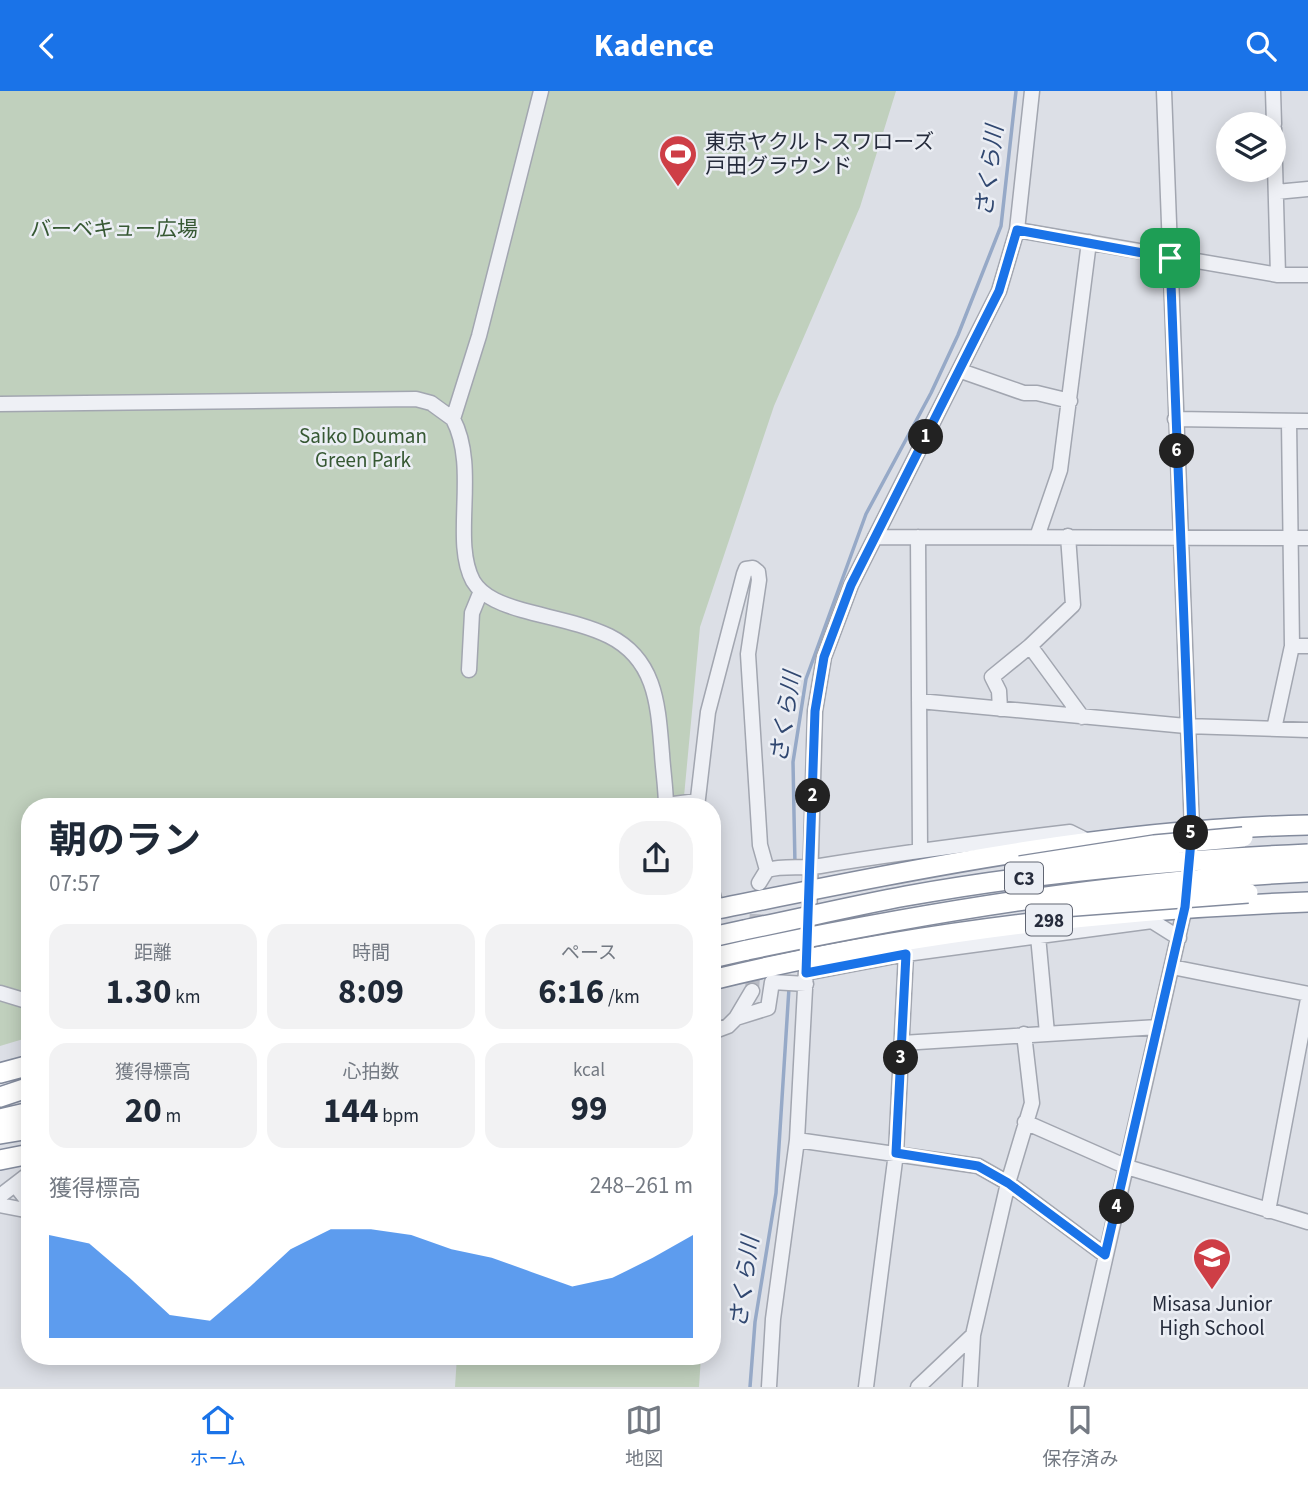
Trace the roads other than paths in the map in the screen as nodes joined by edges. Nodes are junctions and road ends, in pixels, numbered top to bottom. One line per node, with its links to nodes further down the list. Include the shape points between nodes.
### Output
1 (541, 91): 17 (street, via 480,336)
2 (1032, 91): 9 (street)
3 (1164, 91): 11 (street)
4 (1275, 92): 5 (street)
5 (1274, 112)
6 (1276, 182): 8 (street)
7 (1308, 188): 8 (street)
8 (1276, 192): 12 (street)
9 (1017, 230): 10 (street); 14 (street, via 999,291)
10 (1089, 242): 11 (street); 15 (street)
11 (1170, 258): 12 (street); 18 (street)
12 (1278, 275): 13 (street)
13 (1308, 275)
14 (961, 371): 15 (street, via 1024,393); 21 (street)
15 (1070, 401): 23 (street, via 1060,470)
16 (0, 404): 17 (street, via 416,399 431,403)
17 (453, 419): 28 (street, via 461,433 465,459 469,570)
18 (1175, 419): 19 (street); 27 (street)
19 (1289, 421): 20 (street); 25 (street)
20 (1308, 421)
21 (875, 537): 22 (street); 47 (street, via 824,657 815,711)
22 (918, 537): 23 (street); 33 (street)
23 (1037, 537): 24 (street)
24 (1068, 537): 27 (street); 29 (street, via 1073,605)
25 (1291, 538): 26 (street); 27 (street); 30 (street)
26 (1308, 538)
27 (1181, 539): 36 (street)
28 (481, 591): 32 (street, via 472,613); 39 (street, via 510,607 608,635 634,655 658,698)
29 (1030, 646): 34 (street, via 992,677); 35 (street)
30 (1292, 646): 31 (street); 37 (street)
31 (1308, 646)
32 (469, 670)
33 (919, 701): 34 (street); 45 (street)
34 (1000, 709): 35 (street)
35 (1082, 717): 36 (street)
36 (1186, 726): 37 (street); 42 (street)
37 (1274, 729): 38 (street)
38 (1308, 730)
39 (665, 798)
40 (698, 798): 47 (street, via 716,672 744,574 753,568 758,580 748,654 760,845 768,873)
41 (1308, 825): 42 (highway)
42 (1192, 830): 44 (highway); 54 (street)
43 (1308, 835): 51 (highway, bridge, via 1200,841 1069,857)
44 (1086, 840): 45 (street, via 1070,832); 50 (highway, via 971,858)
45 (920, 849): 47 (street)
46 (1308, 854): 51 (highway, C3, bridge, via 1103,869)
47 (807, 868): 50 (street)
48 (1308, 872): 55 (highway, C3, bridge, via 1024,898)
49 (1308, 891): 55 (highway, bridge, via 1106,902)
50 (801, 894): 52 (highway); 62 (street)
51 (904, 896): 56 (highway, C3, bridge)
52 (721, 902)
53 (1308, 902): 54 (highway, 298)
54 (1185, 907): 58 (street); 62 (highway, 298, via 995,926)
55 (863, 925): 60 (highway, C3, bridge)
56 (721, 935)
57 (1038, 936): 58 (street, via 1152,921); 59 (street); 71 (street)
58 (1179, 938): 61 (street)
59 (906, 954): 62 (street); 73 (street)
60 (721, 956)
61 (1172, 967): 66 (street); 69 (street)
62 (795, 970): 63 (highway, 298); 68 (street, via 772,982 768,1008); 83 (street)
63 (721, 979)
64 (752, 991): 68 (street)
65 (0, 993): 67 (street)
66 (1308, 997): 93 (street)
67 (21, 999)
68 (736, 1019): 70 (street)
69 (1158, 1027): 71 (street); 87 (street)
70 (721, 1029)
71 (1047, 1033): 72 (street)
72 (1024, 1034): 73 (street); 80 (street, via 1032,1103)
73 (902, 1043): 84 (street)
74 (21, 1067): 75 (highway)
75 (0, 1073)
76 (21, 1092): 77 (highway)
77 (0, 1098)
78 (21, 1114): 79 (highway)
79 (0, 1119)
80 (1025, 1122): 87 (street); 89 (street)
81 (21, 1130): 82 (highway)
82 (0, 1134)
83 (797, 1140): 84 (street); 97 (street, via 773,1319)
84 (896, 1153): 89 (street, via 978,1166); 98 (street)
85 (21, 1156): 86 (highway)
86 (0, 1160)
87 (1127, 1167): 93 (street); 95 (street)
88 (21, 1180): 90 (street)
89 (1008, 1183): 95 (street); 96 (street)
90 (0, 1196)
91 (0, 1205): 92 (street)
92 (21, 1209)
93 (1268, 1211): 94 (street)
94 (1308, 1222)
95 (1105, 1255): 101 (street)
96 (973, 1335): 99 (street); 100 (street)
97 (769, 1387)
98 (866, 1387)
99 (918, 1387)
100 (970, 1387)
101 (1076, 1387)

